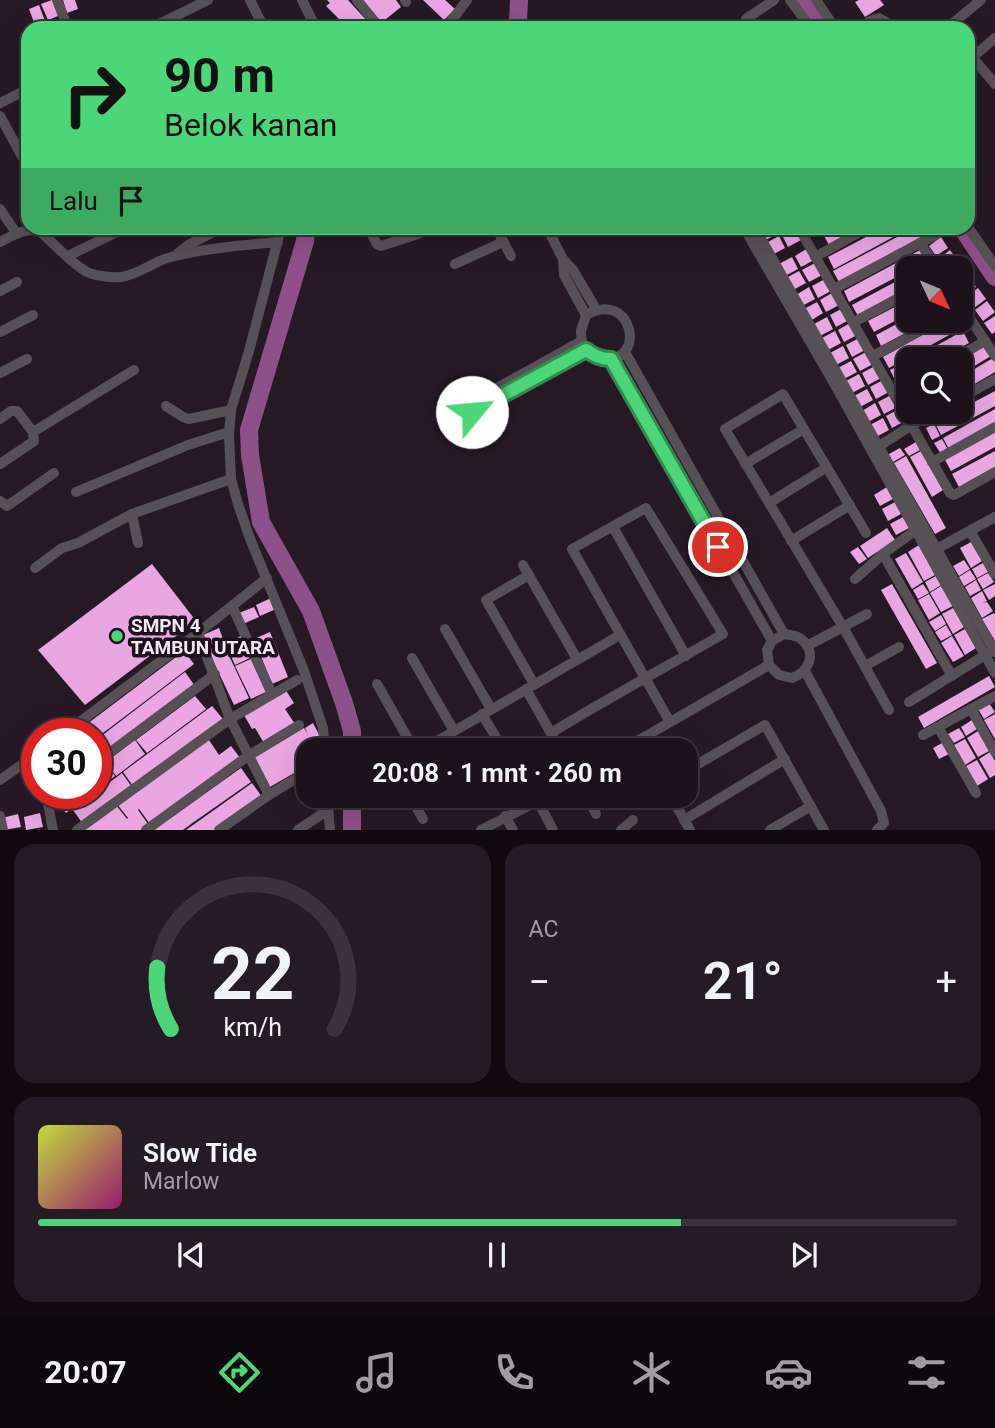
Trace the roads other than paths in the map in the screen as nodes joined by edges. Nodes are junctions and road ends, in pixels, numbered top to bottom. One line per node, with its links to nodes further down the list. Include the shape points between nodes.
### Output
1 (57, 0): 13 (street)
2 (208, 0): 14 (street)
3 (250, 0): 15 (street)
4 (302, 0): 16 (street)
5 (357, 0): 17 (street)
6 (467, 0): 18 (street)
7 (774, 0): 12 (street)
8 (790, 0): 19 (street)
9 (816, 0): 11 (street)
10 (981, 0): 22 (street)
11 (826, 18): 20 (street); 21 (street)
12 (746, 19)
13 (65, 21)
14 (165, 21)
15 (260, 21)
16 (312, 21)
17 (374, 21)
18 (451, 21)
19 (805, 21)
20 (821, 21)
21 (829, 21)
22 (956, 21)
23 (995, 38): 24 (street)
24 (975, 55)
25 (975, 64): 26 (street)
26 (995, 84)
27 (21, 92): 28 (street)
28 (0, 103)
29 (0, 116): 30 (street)
30 (21, 154)
31 (0, 209): 33 (street)
32 (21, 233): 33 (street)
33 (17, 234): 48 (street)
34 (44, 235): 55 (street)
35 (111, 235): 55 (street)
36 (207, 235): 52 (street)
37 (280, 235): 49 (street)
38 (372, 235): 39 (street, via 379,246)
39 (403, 235)
40 (500, 235): 50 (street)
41 (551, 235): 64 (street, via 573,270)
42 (749, 235): 63 (street)
43 (758, 235): 63 (street)
44 (803, 235): 56 (street)
45 (854, 235): 56 (street)
46 (935, 235): 51 (street)
47 (974, 235): 58 (street)
48 (0, 242)
49 (278, 242): 52 (street); 85 (street)
50 (503, 242): 53 (street); 57 (street)
51 (920, 243): 54 (street); 60 (street)
52 (175, 256): 55 (street, via 119,278 89,272)
53 (510, 256)
54 (929, 256)
55 (68, 257)
56 (815, 257): 60 (street)
57 (455, 264)
58 (995, 266)
59 (17, 282): 61 (street)
60 (834, 289): 66 (street)
61 (0, 291)
62 (896, 299): 66 (street)
63 (792, 302): 92 (street)
64 (591, 312): 71 (street, via 581,329); 73 (street, via 612,311 623,316 631,337)
65 (33, 316): 68 (street)
66 (854, 322): 74 (street)
67 (973, 323): 70 (street)
68 (0, 332)
69 (916, 333): 74 (street)
70 (985, 341): 72 (street); 75 (street)
71 (584, 345): 71 (street, via 468,404 469,409 472,412 488,404); 77 (street, via 596,357)
72 (973, 348)
73 (625, 352): 77 (street); 124 (street)
74 (873, 356): 83 (street)
75 (995, 356)
76 (27, 359): 79 (street)
77 (611, 359): 126 (street)
78 (134, 370): 90 (street)
79 (0, 373)
80 (995, 379): 82 (street)
81 (896, 391): 83 (street)
82 (973, 391)
83 (893, 393): 87 (street)
84 (166, 406): 85 (street, via 190,419)
85 (231, 410): 91 (street)
86 (0, 419): 90 (street, via 17,411)
87 (912, 425): 92 (street); 93 (street)
88 (995, 427): 93 (street)
89 (804, 429): 95 (street); 95 (street, via 783,394 725,429); 96 (street)
90 (33, 432): 94 (street, via 34,441)
91 (229, 432): 99 (street); 100 (street)
92 (875, 448): 107 (street); 112 (street)
93 (932, 462): 97 (street, via 953,495)
94 (0, 464)
95 (746, 464): 102 (street)
96 (827, 467): 102 (street); 103 (street)
97 (995, 472)
98 (54, 473): 101 (street, via 6,507)
99 (231, 479): 104 (street); 117 (street)
100 (75, 492)
101 (0, 501)
102 (769, 503): 110 (street)
103 (850, 505): 109 (street); 110 (street)
104 (132, 514): 111 (street); 115 (street, via 62,548)
105 (995, 517): 108 (street)
106 (613, 527): 125 (street, via 572,549); 130 (street); 130 (street, via 646,508 723,634)
107 (916, 530): 112 (street); 113 (street)
108 (970, 531): 112 (street); 114 (street)
109 (866, 533)
110 (791, 541): 121 (street)
111 (138, 543)
112 (933, 552): 129 (street)
113 (883, 554): 118 (street); 138 (street)
114 (992, 562): 116 (street)
115 (35, 568)
116 (995, 574)
117 (267, 578): 119 (street); 157 (street, via 296,648)
118 (855, 579)
119 (232, 606): 123 (street); 143 (street)
120 (867, 614): 121 (street)
121 (843, 627): 127 (street); 134 (street)
122 (445, 629): 148 (street)
123 (198, 633): 137 (street); 149 (street)
124 (784, 634): 126 (street); 127 (street, via 804,640)
125 (620, 635): 132 (street); 139 (street)
126 (772, 641): 133 (street, via 767,650)
127 (807, 646): 135 (street, via 809,665)
128 (899, 647): 134 (street)
129 (992, 651): 136 (street); 138 (street)
130 (686, 656): 139 (street)
131 (412, 658): 154 (street)
132 (577, 659): 142 (street); 142 (street, via 526,570 486,600)
133 (769, 665): 135 (street, via 779,675 792,678); 151 (street)
134 (865, 667): 147 (street)
135 (805, 671): 198 (street, via 881,811 884,823)
136 (995, 673)
137 (215, 674): 150 (street); 163 (street)
138 (952, 676): 145 (street)
139 (645, 678): 151 (street); 155 (street)
140 (297, 680): 143 (street)
141 (377, 684): 158 (street)
142 (530, 687): 148 (street); 155 (street)
143 (272, 694): 150 (street)
144 (995, 696): 146 (street)
145 (909, 702)
146 (971, 709): 153 (street); 164 (street)
147 (889, 710)
148 (487, 712): 154 (street); 160 (street)
149 (85, 718)
150 (230, 719): 165 (street); 187 (street)
151 (670, 722): 162 (street)
152 (299, 725): 165 (street)
153 (938, 727): 156 (street); 171 (street)
154 (454, 731): 159 (street)
155 (551, 733): 161 (street)
156 (923, 734)
157 (324, 738)
158 (410, 738)
159 (441, 738)
160 (498, 738)
161 (554, 738)
162 (642, 738)
163 (112, 751)
164 (995, 752)
165 (248, 756): 172 (street); 188 (street)
166 (785, 759): 167 (street, via 765,725); 173 (street); 184 (street)
167 (698, 764)
168 (21, 766): 170 (street)
169 (296, 779): 172 (street)
170 (0, 780)
171 (976, 793)
172 (270, 795): 189 (street)
173 (811, 806): 196 (street); 197 (street)
174 (417, 808): 182 (street)
175 (593, 808): 179 (street)
176 (677, 808): 184 (street)
177 (51, 809): 186 (street)
178 (328, 810): 190 (street); 191 (street)
179 (596, 814)
180 (0, 816): 185 (street)
181 (505, 816): 192 (street); 193 (street); 194 (street, via 536,802)
182 (423, 819)
183 (633, 820): 195 (street)
184 (687, 825)
185 (3, 830)
186 (53, 830)
187 (77, 830)
188 (146, 830)
189 (219, 830)
190 (298, 830)
191 (330, 830)
192 (481, 830)
193 (513, 830)
194 (553, 830)
195 (621, 830)
196 (770, 830)
197 (824, 830)
198 (877, 830)

